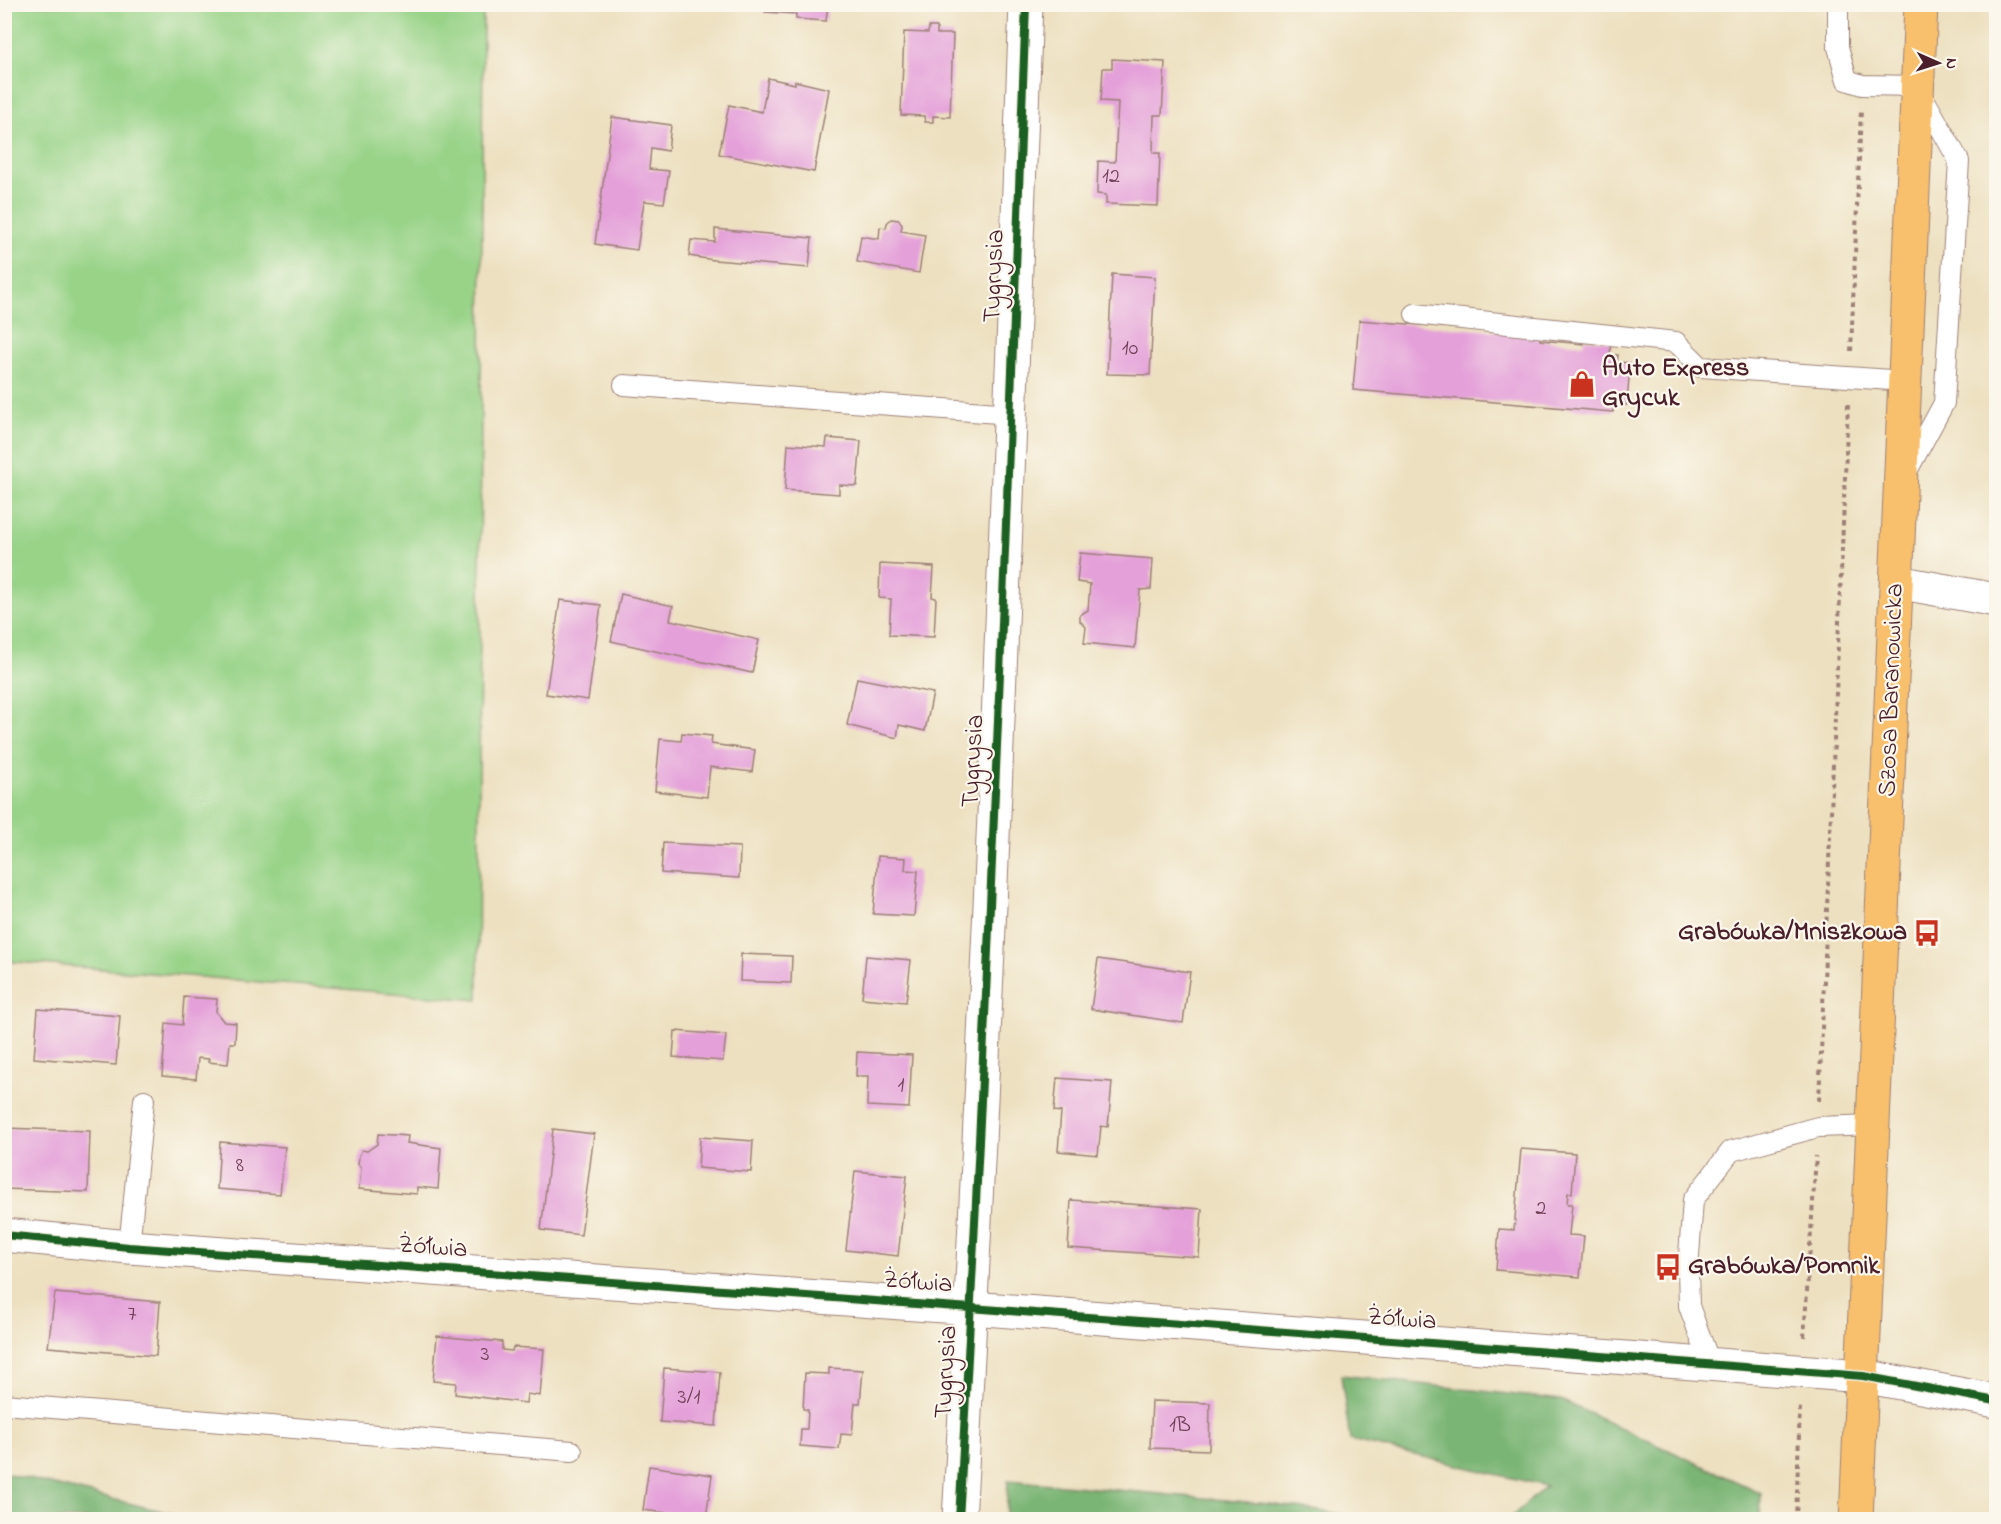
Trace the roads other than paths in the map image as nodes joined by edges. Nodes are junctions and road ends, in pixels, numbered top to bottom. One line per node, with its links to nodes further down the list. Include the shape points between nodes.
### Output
1 (1026, 4): 8 (street, Tygrysia)
2 (1838, 4): 4 (lane, via 1838,47 1847,80 1862,85)
3 (1922, 4): 4 (main road, Szosa Baranowicka)
4 (1917, 86): 6 (main road, Szosa Baranowicka); 9 (lane, via 1959,161 1944,403)
5 (1415, 314): 6 (lane, via 1676,342 1701,367)
6 (1906, 381): 9 (main road, Szosa Baranowicka)
7 (624, 385): 8 (lane)
8 (1011, 414): 16 (street, Tygrysia)
9 (1902, 480): 10 (main road, Szosa Baranowicka)
10 (1897, 582): 11 (street); 13 (main road, Szosa Baranowicka)
11 (1996, 600)
12 (144, 1100): 15 (lane)
13 (1874, 1125): 17 (lane, via 1818,1127 1731,1151 1693,1200 1689,1306); 18 (main road, Szosa Baranowicka)
14 (4, 1235): 15 (street, Żółwia)
15 (129, 1247): 16 (street, Żółwia)
16 (971, 1308): 17 (street, Żółwia); 22 (street, Tygrysia)
17 (1711, 1366): 18 (street, Żółwia)
18 (1863, 1376): 19 (street, Żółwia); 23 (main road, Szosa Baranowicka)
19 (1996, 1401)
20 (4, 1404): 21 (lane)
21 (572, 1451)
22 (959, 1520)
23 (1856, 1520)

